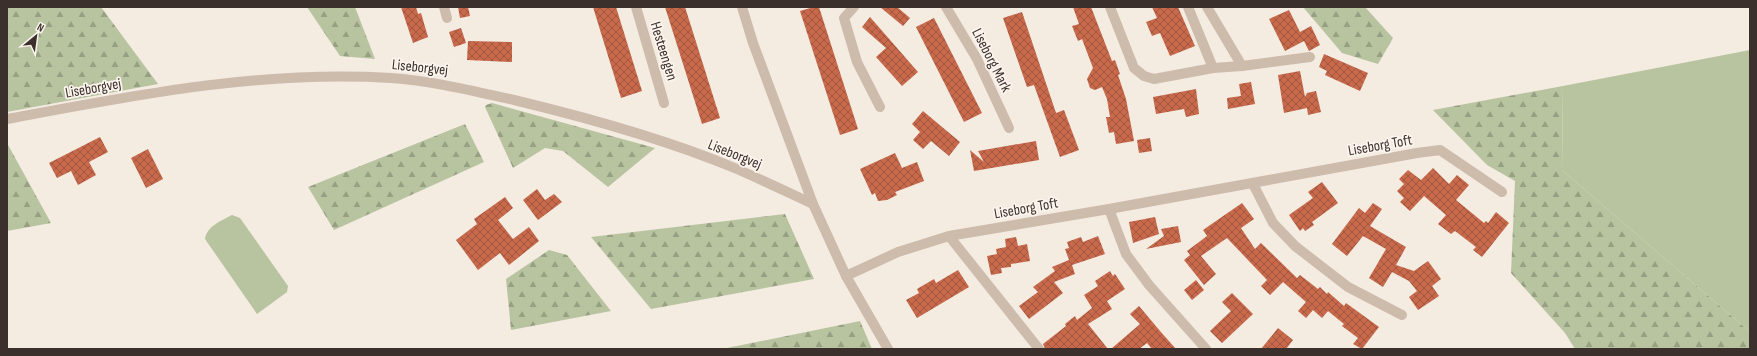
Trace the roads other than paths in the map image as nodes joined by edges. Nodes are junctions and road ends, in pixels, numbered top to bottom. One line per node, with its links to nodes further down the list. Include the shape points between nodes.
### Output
1 (444, 7): 9 (street)
2 (636, 7): 13 (street, Hesteengen)
3 (742, 7): 19 (street)
4 (854, 7): 14 (street, via 844,18 857,62)
5 (946, 7): 16 (street, Liseborg Mark, via 977,59)
6 (1110, 7): 12 (street, via 1134,68 1144,76 1154,79)
7 (1188, 7): 12 (street)
8 (1207, 7): 11 (street)
9 (447, 18)
10 (1310, 57): 11 (street)
11 (1242, 66): 12 (street)
12 (1213, 68)
13 (664, 103)
14 (880, 107)
15 (7, 119): 19 (street, Liseborgvej, via 168,89 254,80 393,78 458,86 563,112 736,168)
16 (1009, 128)
17 (1253, 184): 18 (street, Liseborg Toft, via 1440,150); 20 (street, Liseborg Toft); 23 (street, via 1273,223 1295,246 1348,287)
18 (1502, 192)
19 (813, 204): 22 (street)
20 (1109, 209): 21 (street, Liseborg Toft); 26 (street, via 1126,254 1149,285)
21 (949, 236): 22 (street, Liseborg Toft, via 898,252); 25 (street)
22 (846, 276): 24 (street)
23 (1402, 315)
24 (888, 349)
25 (1039, 349)
26 (1206, 349)

